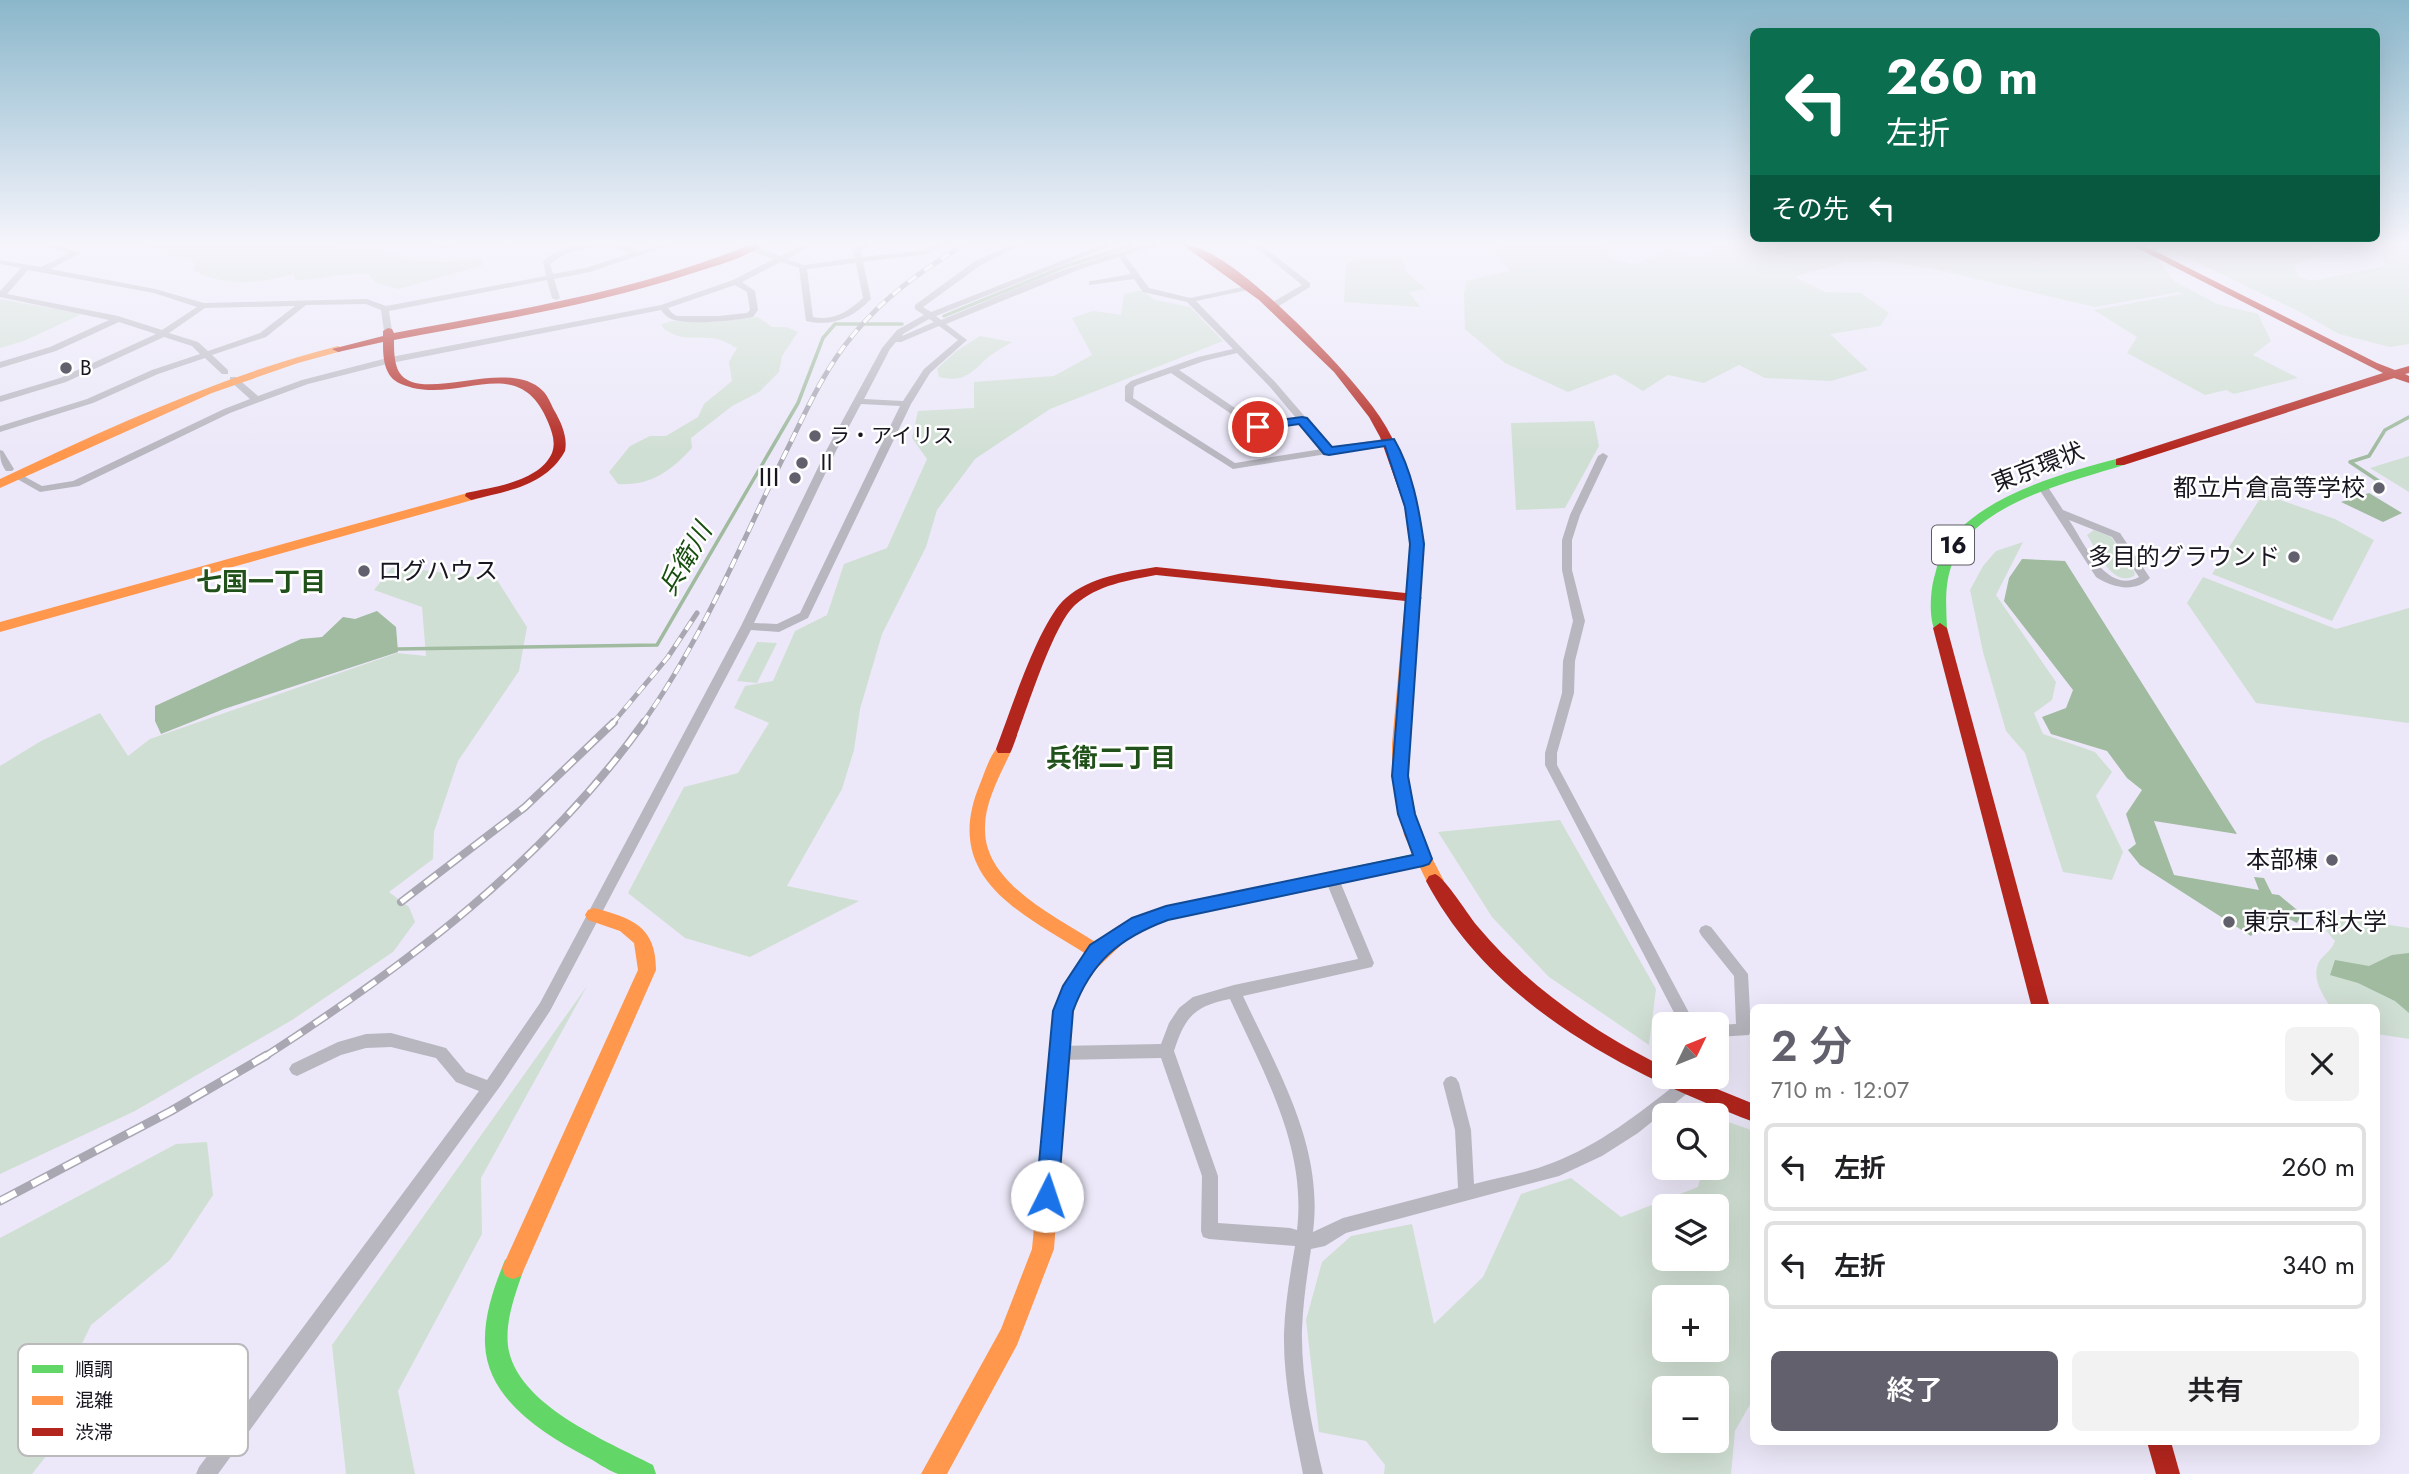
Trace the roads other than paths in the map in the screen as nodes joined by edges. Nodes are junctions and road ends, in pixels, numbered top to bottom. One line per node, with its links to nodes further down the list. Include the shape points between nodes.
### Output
1 (93, 314): 18 (street)
2 (193, 314): 22 (street)
3 (290, 314): 26 (street, via 263,335)
4 (386, 314): 23 (street)
5 (493, 314): 23 (main road)
6 (561, 314): 20 (street)
7 (628, 314): 20 (street)
8 (671, 314): 9 (street, via 676,318 718,319)
9 (751, 314)
10 (808, 314): 11 (street, via 809,319 817,321)
11 (851, 314)
12 (927, 314): 19 (street)
13 (947, 314): 19 (street)
14 (947, 314): 19 (street)
15 (1203, 314): 25 (street)
16 (1278, 314): 38 (main road, via 1356,389)
17 (2284, 314): 30 (main road)
18 (118, 319): 22 (street); 28 (street, via 53,349)
19 (934, 319): 21 (street); 24 (street); 35 (street, via 963,340 927,371)
20 (564, 326): 27 (street)
21 (905, 328): 24 (street)
22 (165, 334): 26 (street, via 195,344); 32 (street, via 62,380)
23 (388, 335): 27 (main road); 31 (main road)
24 (886, 348): 34 (street)
25 (1238, 350): 29 (street); 36 (street)
26 (207, 354): 31 (street); 37 (street, via 90,401)
27 (391, 360): 33 (street); 48 (main road, via 396,377 413,385 504,381 535,388 559,436 560,450 542,471 505,487)
28 (0, 365)
29 (1172, 369): 36 (street, via 1255,426); 39 (street, via 1132,384 1128,399 1230,464 1242,466)
30 (2405, 374): 44 (main road, 東京環状 / 16)
31 (229, 375): 33 (street); 42 (main road)
32 (0, 399)
33 (255, 399): 42 (street, via 75,484 40,489)
34 (859, 401): 35 (street); 47 (street)
35 (906, 404): 47 (street, via 804,615 779,628)
36 (1302, 420): 39 (street)
37 (0, 429)
38 (1390, 441): 39 (street); 46 (main road, via 1407,485 1415,526)
39 (1329, 451)
40 (0, 453): 42 (street)
41 (1603, 456): 56 (street, via 1567,540 1567,570 1579,621 1551,765)
42 (9, 472): 43 (main road)
43 (0, 484)
44 (2042, 486): 45 (street); 55 (main road, 東京環状 / 16, via 1993,508 1964,532 1947,555 1936,601)
45 (2061, 513): 45 (street, via 2116,535 2145,578 2127,584 2100,575)
46 (1415, 598): 49 (main road, via 1400,776 1406,814); 53 (main road, via 1156,571 1103,582 1064,609 1052,627 989,786 975,838 995,883)
47 (747, 626): 51 (street)
48 (0, 627)
49 (1423, 859): 50 (main road); 60 (main road, via 1473,936 1530,993 1612,1050)
50 (1332, 878): 53 (main road, via 1159,915 1121,932); 54 (street, via 1367,963)
51 (594, 915): 63 (street, via 545,1007); 73 (main road, via 616,919 636,930 646,947 647,970 503,1289 497,1352 507,1381 528,1408)
52 (1706, 931): 57 (street, via 1741,974 1744,1030)
53 (1096, 951): 59 (main road, via 1067,998)
54 (1234, 991): 58 (street, via 1198,1001 1184,1012); 68 (street, via 1294,1129 1307,1188)
55 (2040, 1004)
56 (1682, 1012)
57 (1729, 1031)
58 (1166, 1051): 59 (street); 68 (street, via 1210,1176 1209,1231)
59 (1058, 1053): 74 (main road, via 1038,1269 1018,1322)
60 (1652, 1067)
61 (297, 1069): 63 (street, via 338,1049 391,1040 441,1053 461,1077)
62 (1451, 1083): 67 (street, via 1463,1130)
63 (489, 1088): 69 (street)
64 (1679, 1089): 67 (street, via 1596,1151 1553,1171)
65 (1703, 1089): 66 (main road)
66 (1750, 1111)
67 (1466, 1193): 68 (street, via 1343,1226 1320,1240)
68 (1305, 1241): 75 (street, via 1293,1356)
69 (248, 1417)
70 (2160, 1445): 76 (main road)
71 (219, 1456): 72 (street)
72 (206, 1474)
73 (644, 1474)
74 (933, 1474)
75 (1313, 1474)
76 (2168, 1474)

